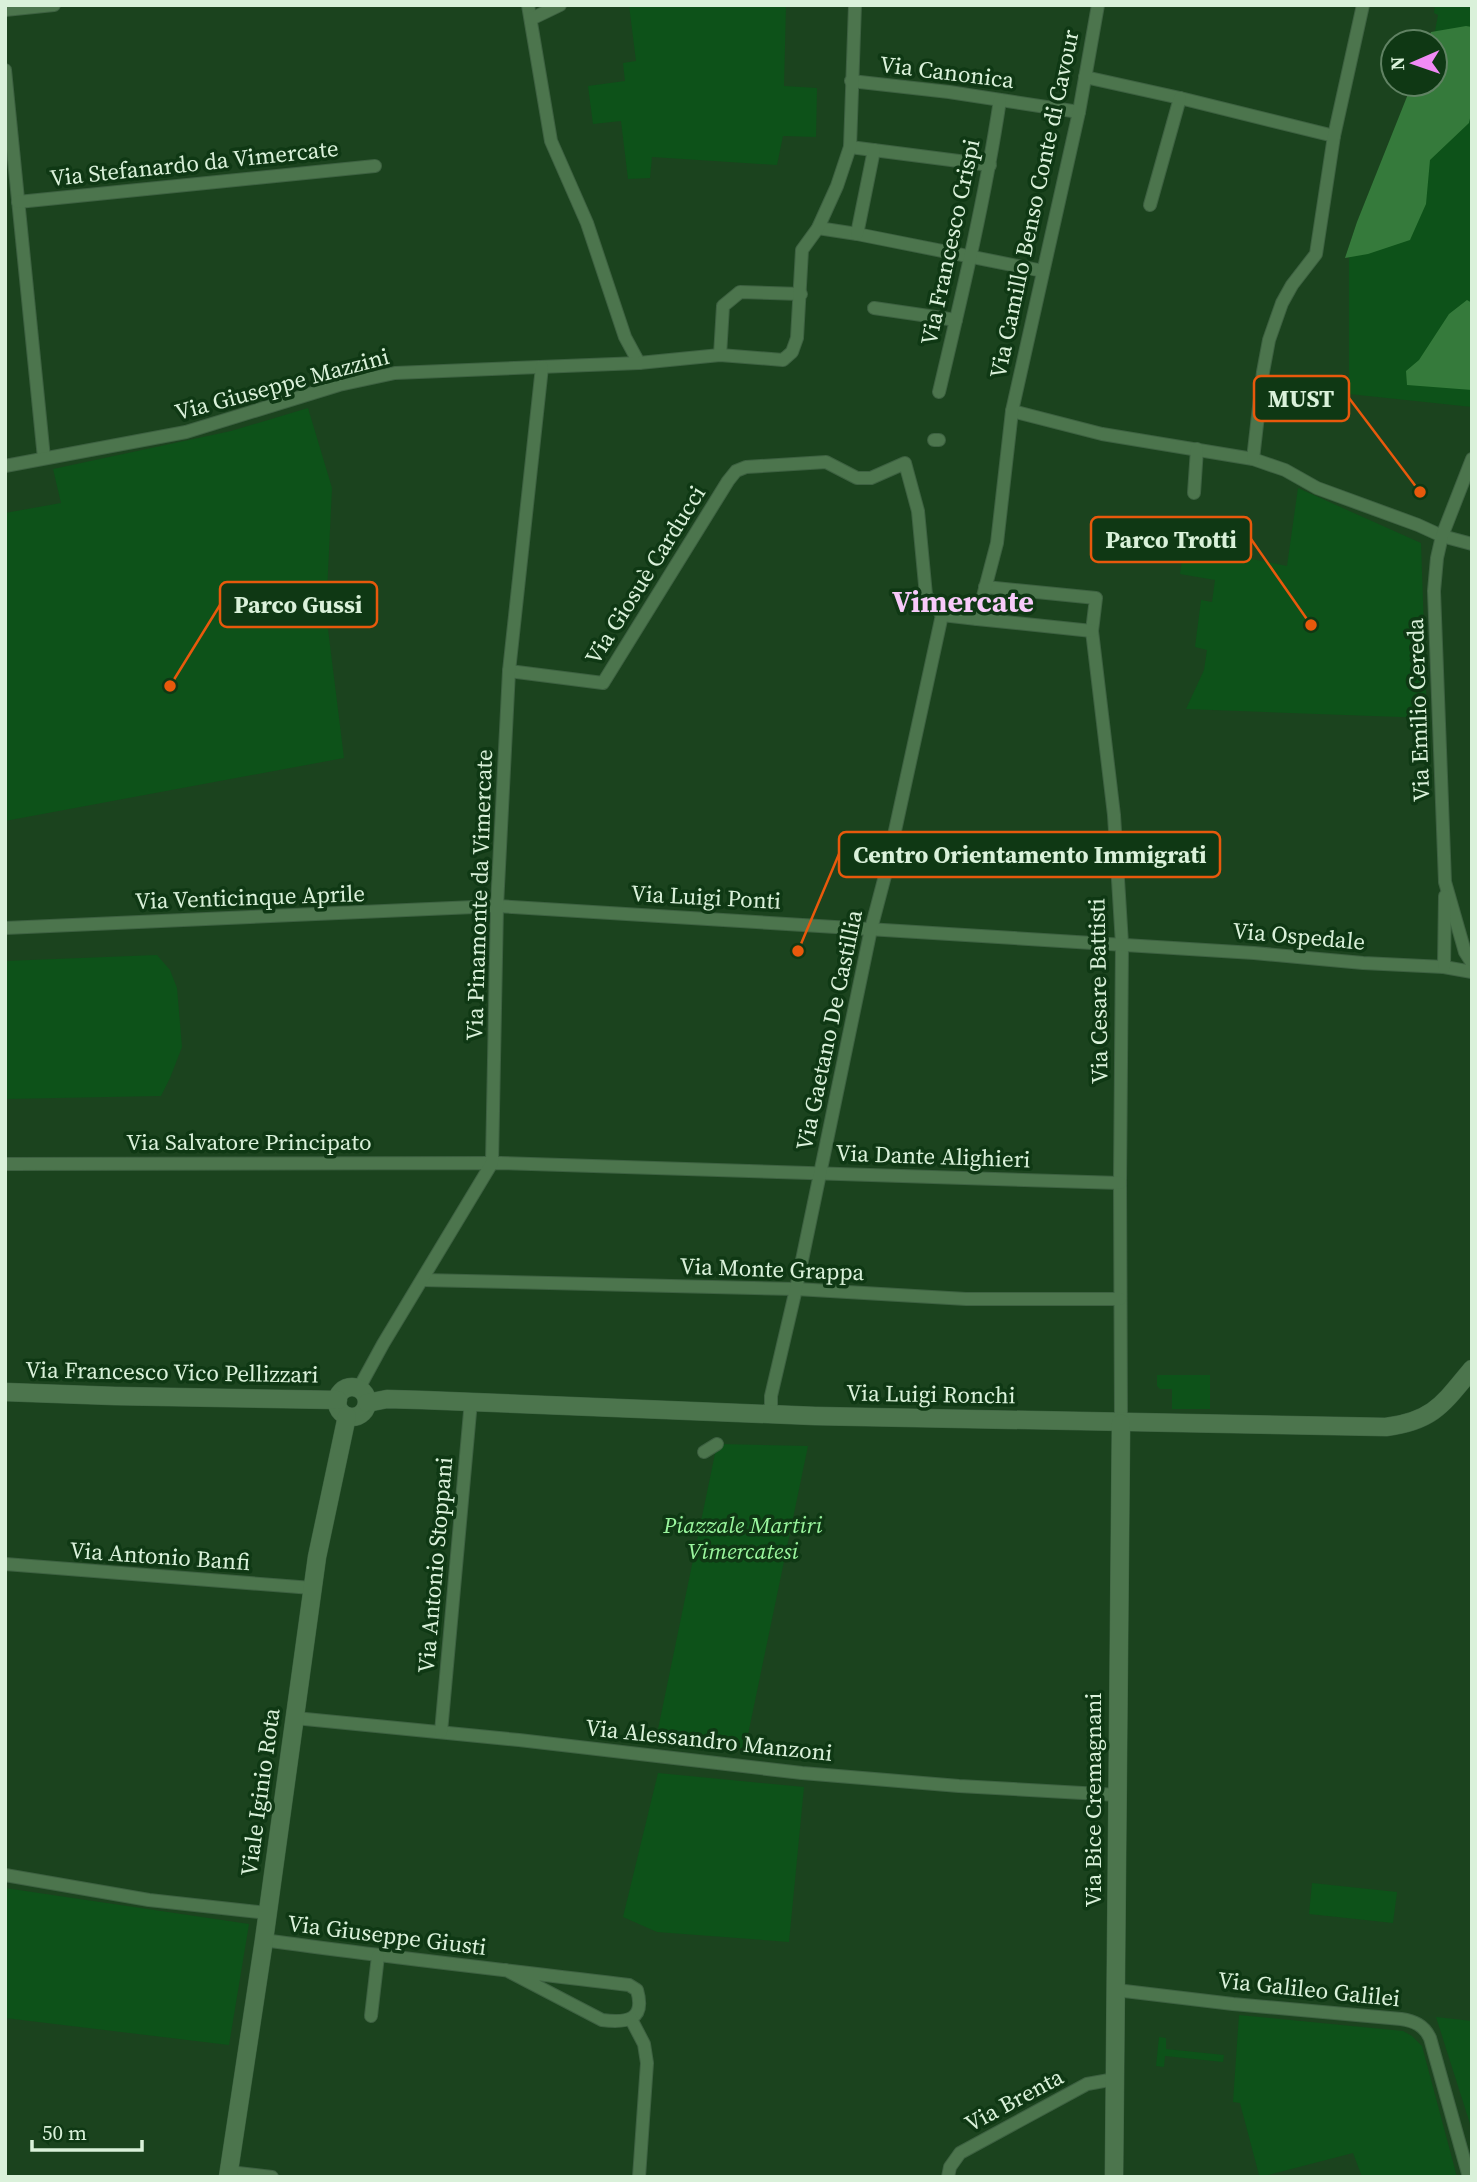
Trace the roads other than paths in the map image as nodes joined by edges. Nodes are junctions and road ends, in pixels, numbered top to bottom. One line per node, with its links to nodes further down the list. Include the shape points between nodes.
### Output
1 (54, 5): 7 (street)
2 (528, 5): 8 (street)
3 (560, 5): 8 (street)
4 (855, 5): 11 (street)
5 (1098, 5): 10 (street, Via Camillo Benso Conte di Cavour)
6 (1363, 5): 15 (street)
7 (5, 10)
8 (531, 19): 30 (street, via 551,141)
9 (5, 70): 20 (street)
10 (1085, 77): 12 (street); 14 (street, Via Camillo Benso Conte di Cavour)
11 (851, 82): 13 (street, Via Canonica); 16 (street)
12 (1180, 97): 15 (street); 21 (street)
13 (1000, 100): 14 (street, Via Canonica); 18 (street, Via Francesco Crispi)
14 (1079, 112): 25 (street, Via Camillo Benso Conte di Cavour)
15 (1334, 136): 36 (street, via 1316,254 1287,294 1269,340)
16 (850, 147): 17 (street); 22 (street)
17 (874, 150): 18 (street); 23 (street)
18 (990, 165): 24 (street, Via Francesco Crispi)
19 (375, 166): 20 (street, Via Stefanardo da Vimercate)
20 (18, 202): 35 (street)
21 (1150, 205)
22 (818, 228): 23 (street); 26 (street, via 802,250)
23 (857, 234): 24 (street)
24 (971, 257): 25 (street); 28 (street, Via Francesco Crispi)
25 (1043, 271): 33 (street, Via Camillo Benso Conte di Cavour)
26 (801, 294): 29 (street, via 740,292 723,306); 29 (street, Via Giuseppe Mazzini, via 797,338 783,360)
27 (874, 308): 28 (street)
28 (956, 320): 32 (street, Via Francesco Crispi)
29 (720, 355): 30 (street, Via Giuseppe Mazzini)
30 (639, 363): 31 (street, Via Giuseppe Mazzini)
31 (542, 367): 35 (street, Via Giuseppe Mazzini, via 395,373 339,385 186,432); 46 (street, Via Pinamonte da Vimercate)
32 (939, 392)
33 (1012, 411): 34 (street, via 1102,435); 42 (street, Via Camillo Benso Conte di Cavour, via 1004,445 997,543)
34 (1196, 449): 36 (street); 39 (street)
35 (44, 458): 38 (street, Via Giuseppe Mazzini)
36 (1253, 459): 40 (street)
37 (1472, 459): 40 (street, Via Emilio Cereda)
38 (5, 466)
39 (1194, 493)
40 (1442, 536): 41 (street); 47 (street, Via Emilio Cereda, via 1434,591)
41 (1472, 544)
42 (985, 587): 44 (street, Via Camillo Benso Conte di Cavour); 45 (street, Via Cesare Battisti, via 1096,598)
43 (942, 615): 44 (street); 46 (street, Via Giosuè Carducci, via 926,595 918,512 905,463 871,478 857,478 827,462 746,467 728,481 603,683); 50 (street, Via Gaetano De Castillia)
44 (977, 618): 45 (street)
45 (1092, 631): 51 (street, Via Cesare Battisti, via 1114,815)
46 (509, 671): 48 (street, Via Pinamonte da Vimercate)
47 (1445, 882): 52 (street, Via Emilio Cereda); 53 (street, Via Emilio Cereda)
48 (497, 906): 49 (street, Via Venticinque Aprile); 50 (street, Via Luigi Ponti); 55 (street, Via Pinamonte da Vimercate)
49 (5, 928)
50 (871, 929): 51 (street, Via Luigi Ponti); 57 (street, Via Gaetano De Castillia)
51 (1122, 944): 53 (street, Via Ospedale); 58 (street, Via Cesare Battisti)
52 (1472, 963)
53 (1444, 967): 54 (street, Via Ospedale)
54 (1472, 972)
55 (492, 1163): 56 (street, Via Salvatore Principato); 57 (street, Via Dante Alighieri); 59 (street, Via Pinamonte da Vimercate)
56 (5, 1164)
57 (820, 1173): 58 (street, Via Dante Alighieri); 60 (street, Via Gaetano De Castillia)
58 (1120, 1183): 61 (street, Via Cesare Battisti)
59 (423, 1280): 60 (street, Via Monte Grappa); 64 (street, Via Pinamonte da Vimercate, via 383,1344)
60 (796, 1289): 61 (street, Via Monte Grappa, via 965,1300); 68 (street, Via Gaetano De Castillia, via 771,1396)
61 (1120, 1298): 69 (street, Via Cesare Battisti)
62 (1472, 1369): 69 (street, Via Luigi Ronchi, via 1438,1408 1420,1420 1397,1426)
63 (5, 1392): 65 (street, Via Francesco Vico Pellizzari)
64 (363, 1396): 65 (street, via 345,1389); 66 (street); 67 (street, via 360,1414)
65 (338, 1400): 67 (street)
66 (471, 1401): 68 (street, Via Luigi Ronchi, via 724,1411 741,1419); 75 (street, Via Antonio Stoppani)
67 (347, 1416): 73 (street, Viale Iginio Rota)
68 (771, 1416): 69 (street, Via Luigi Ronchi, via 804,1421 815,1416)
69 (1121, 1423): 76 (street, Via Bice Cremagnani)
70 (717, 1444): 71 (street)
71 (704, 1452)
72 (5, 1564): 73 (street, Via Antonio Banfi)
73 (312, 1588): 74 (street, Viale Iginio Rota)
74 (295, 1718): 75 (street, Via Alessandro Manzoni); 78 (street, Viale Iginio Rota)
75 (441, 1732): 76 (street, Via Alessandro Manzoni, via 802,1773)
76 (1118, 1795): 82 (street, Via Bice Cremagnani)
77 (5, 1875): 78 (street, via 149,1900)
78 (267, 1913): 79 (street, Viale Iginio Rota)
79 (264, 1940): 80 (street, Via Giuseppe Giusti); 86 (street, Viale Iginio Rota)
80 (378, 1956): 81 (street, Via Giuseppe Giusti); 83 (street)
81 (506, 1970): 84 (street, Via Giuseppe Giusti, via 602,2020); 84 (street, Via Giuseppe Giusti, via 629,1985 638,1990 640,2001)
82 (1116, 1990): 85 (street, Via Bice Cremagnani); 91 (street, Via Galileo Galilei, via 1418,2024 1430,2038)
83 (371, 2017)
84 (631, 2019): 88 (street, via 644,2044 647,2063)
85 (1115, 2079): 89 (street, Via Brenta, via 1087,2084 960,2153); 90 (street, Via Bice Cremagnani)
86 (229, 2174): 87 (street)
87 (272, 2177)
88 (639, 2177)
89 (948, 2177)
90 (1114, 2177)
91 (1468, 2177)

